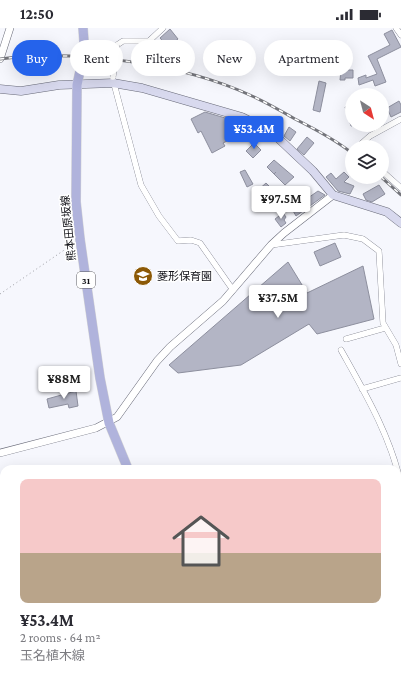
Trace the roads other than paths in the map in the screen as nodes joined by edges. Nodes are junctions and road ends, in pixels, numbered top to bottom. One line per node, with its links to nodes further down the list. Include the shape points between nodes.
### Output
1 (10, 28): 6 (street)
2 (83, 28): 8 (main road, 熊本田原坂線 / 31, bridge, via 84,42)
3 (163, 28): 7 (street, bridge, via 149,41 123,41 117,45)
4 (396, 28): 5 (street)
5 (401, 35)
6 (1, 57)
7 (113, 80): 8 (main road); 14 (main road, via 256,123 292,149); 17 (street, via 141,185 159,216 178,241 191,240 200,243)
8 (77, 85): 9 (main road, via 21,90); 24 (main road, 熊本田原坂線 / 31, via 76,202 100,378)
9 (0, 89)
10 (401, 119): 11 (street)
11 (366, 140)
12 (389, 177): 13 (street)
13 (401, 188)
14 (333, 195): 15 (main road, via 387,212); 16 (street, via 300,219)
15 (401, 223)
16 (272, 245): 17 (street); 18 (street, via 344,235 356,236 372,245 379,251 380,296)
17 (233, 290): 24 (street, via 157,361 126,406)
18 (385, 328): 19 (street); 21 (street, via 396,345)
19 (346, 339)
20 (341, 350): 23 (street)
21 (401, 364)
22 (401, 378): 23 (street)
23 (362, 389): 27 (street, via 388,439)
24 (110, 423): 25 (street); 26 (main road, 熊本田原坂線 / 31)
25 (0, 453)
26 (126, 465)
27 (396, 465)

